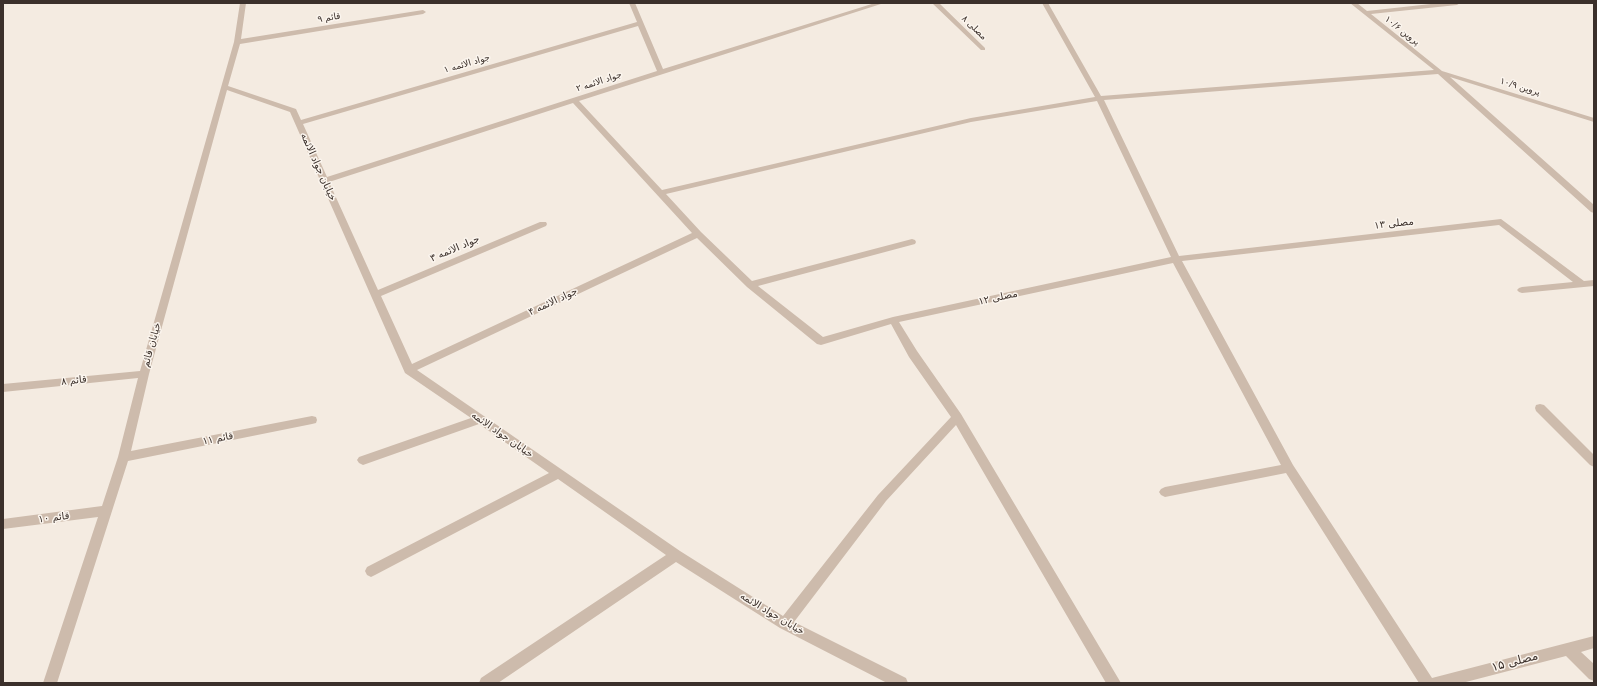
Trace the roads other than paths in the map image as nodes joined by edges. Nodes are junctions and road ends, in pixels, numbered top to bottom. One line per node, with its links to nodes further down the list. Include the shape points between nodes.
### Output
1 (243, 3): 11 (street, خیابان قائم)
2 (632, 3): 10 (street)
3 (881, 3): 13 (street, جواد الائمه ۲)
4 (935, 3): 12 (street, مصلی ۸)
5 (1045, 3): 16 (street)
6 (1353, 3): 9 (street, پروین ۱۰/۶)
7 (1457, 3): 9 (street)
8 (423, 12): 11 (street, قائم ۹)
9 (1366, 13): 14 (street, پروین ۱۰/۶)
10 (641, 24): 13 (street); 19 (street, جواد الائمه ۱)
11 (237, 42): 15 (street, خیابان قائم)
12 (983, 49)
13 (661, 72): 17 (street, جواد الائمه ۲)
14 (1440, 72): 16 (street); 18 (street, پروین ۱۰/۹); 22 (street, پروین ۱۰/۶)
15 (224, 88): 19 (street, خیابان جواد الائمه, via 293,111); 34 (street, خیابان قائم)
16 (1099, 98): 21 (street, via 972,120); 26 (street)
17 (574, 100): 20 (street, جواد الائمه ۲); 21 (street)
18 (1594, 120)
19 (298, 123): 20 (street, خیابان جواد الائمه)
20 (324, 181): 31 (street, خیابان جواد الائمه)
21 (660, 193): 24 (street)
22 (1594, 210)
23 (542, 224): 31 (street, جواد الائمه ۳)
24 (698, 234): 29 (street); 33 (street, جواد الائمه ۴)
25 (912, 242): 29 (street)
26 (1176, 259): 28 (street, مصلی ۱۳, via 1501,222); 32 (street, مصلی ۱۲); 43 (street)
27 (1594, 283): 28 (street)
28 (1582, 284): 30 (street)
29 (750, 285): 32 (street, مصلی ۱۲, via 821,341)
30 (1522, 290)
31 (375, 295): 33 (street, خیابان جواد الائمه)
32 (893, 320): 37 (street)
33 (409, 370): 39 (street, خیابان جواد الائمه)
34 (144, 374): 35 (street, قائم ۸); 40 (street, خیابان قائم)
35 (3, 388)
36 (1540, 408): 42 (street)
37 (956, 417): 50 (street, via 882,498); 57 (street)
38 (312, 420): 40 (street, قائم ۱۱)
39 (479, 420): 41 (street); 44 (street, خیابان جواد الائمه)
40 (124, 457): 46 (street, خیابان قائم)
41 (363, 460)
42 (1594, 462)
43 (1289, 468): 45 (street); 58 (street)
44 (558, 474): 48 (street, خیابان جواد الائمه); 49 (street)
45 (1165, 492)
46 (106, 512): 47 (street, قائم ۱۰); 54 (street, خیابان قائم)
47 (3, 524)
48 (676, 555): 50 (street, خیابان جواد الائمه); 55 (street)
49 (371, 572)
50 (785, 624): 56 (street, خیابان جواد الائمه)
51 (1594, 642): 52 (street, مصلی ۱۵)
52 (1568, 648): 53 (street); 59 (street, مصلی ۱۵)
53 (1594, 674)
54 (50, 683)
55 (486, 683)
56 (901, 683)
57 (1114, 683)
58 (1426, 683)
59 (1436, 683)

